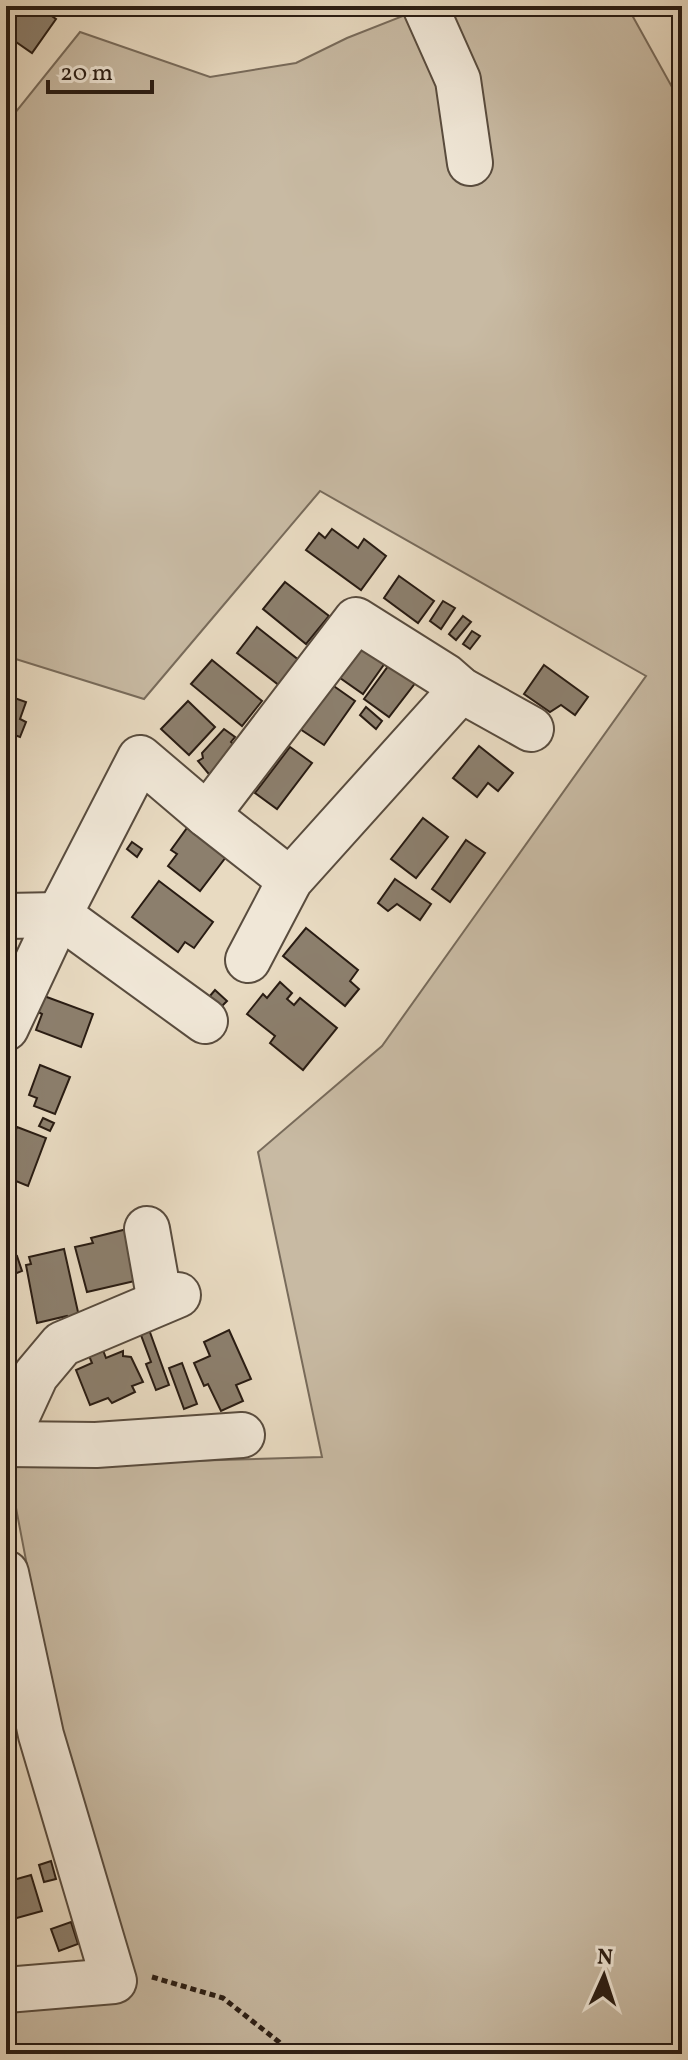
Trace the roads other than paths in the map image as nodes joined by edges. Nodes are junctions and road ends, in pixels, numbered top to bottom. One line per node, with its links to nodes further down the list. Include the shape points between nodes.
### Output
1 (425, 6): 2 (street, via 458,80)
2 (470, 163)
3 (461, 690): 4 (street); 5 (street, via 356,620); 6 (street)
4 (531, 729)
5 (207, 815): 6 (street); 7 (street, via 140,758)
6 (290, 880): 9 (street)
7 (59, 915): 8 (street); 10 (street); 11 (street)
8 (6, 916)
9 (248, 960)
10 (205, 1021)
11 (6, 1028)
12 (147, 1229): 14 (street, via 169,1298 62,1344 36,1375)
13 (242, 1435): 14 (street, via 96,1445)
14 (6, 1442)
15 (6, 1573): 16 (street, via 41,1735 114,1981)
16 (6, 1990)

